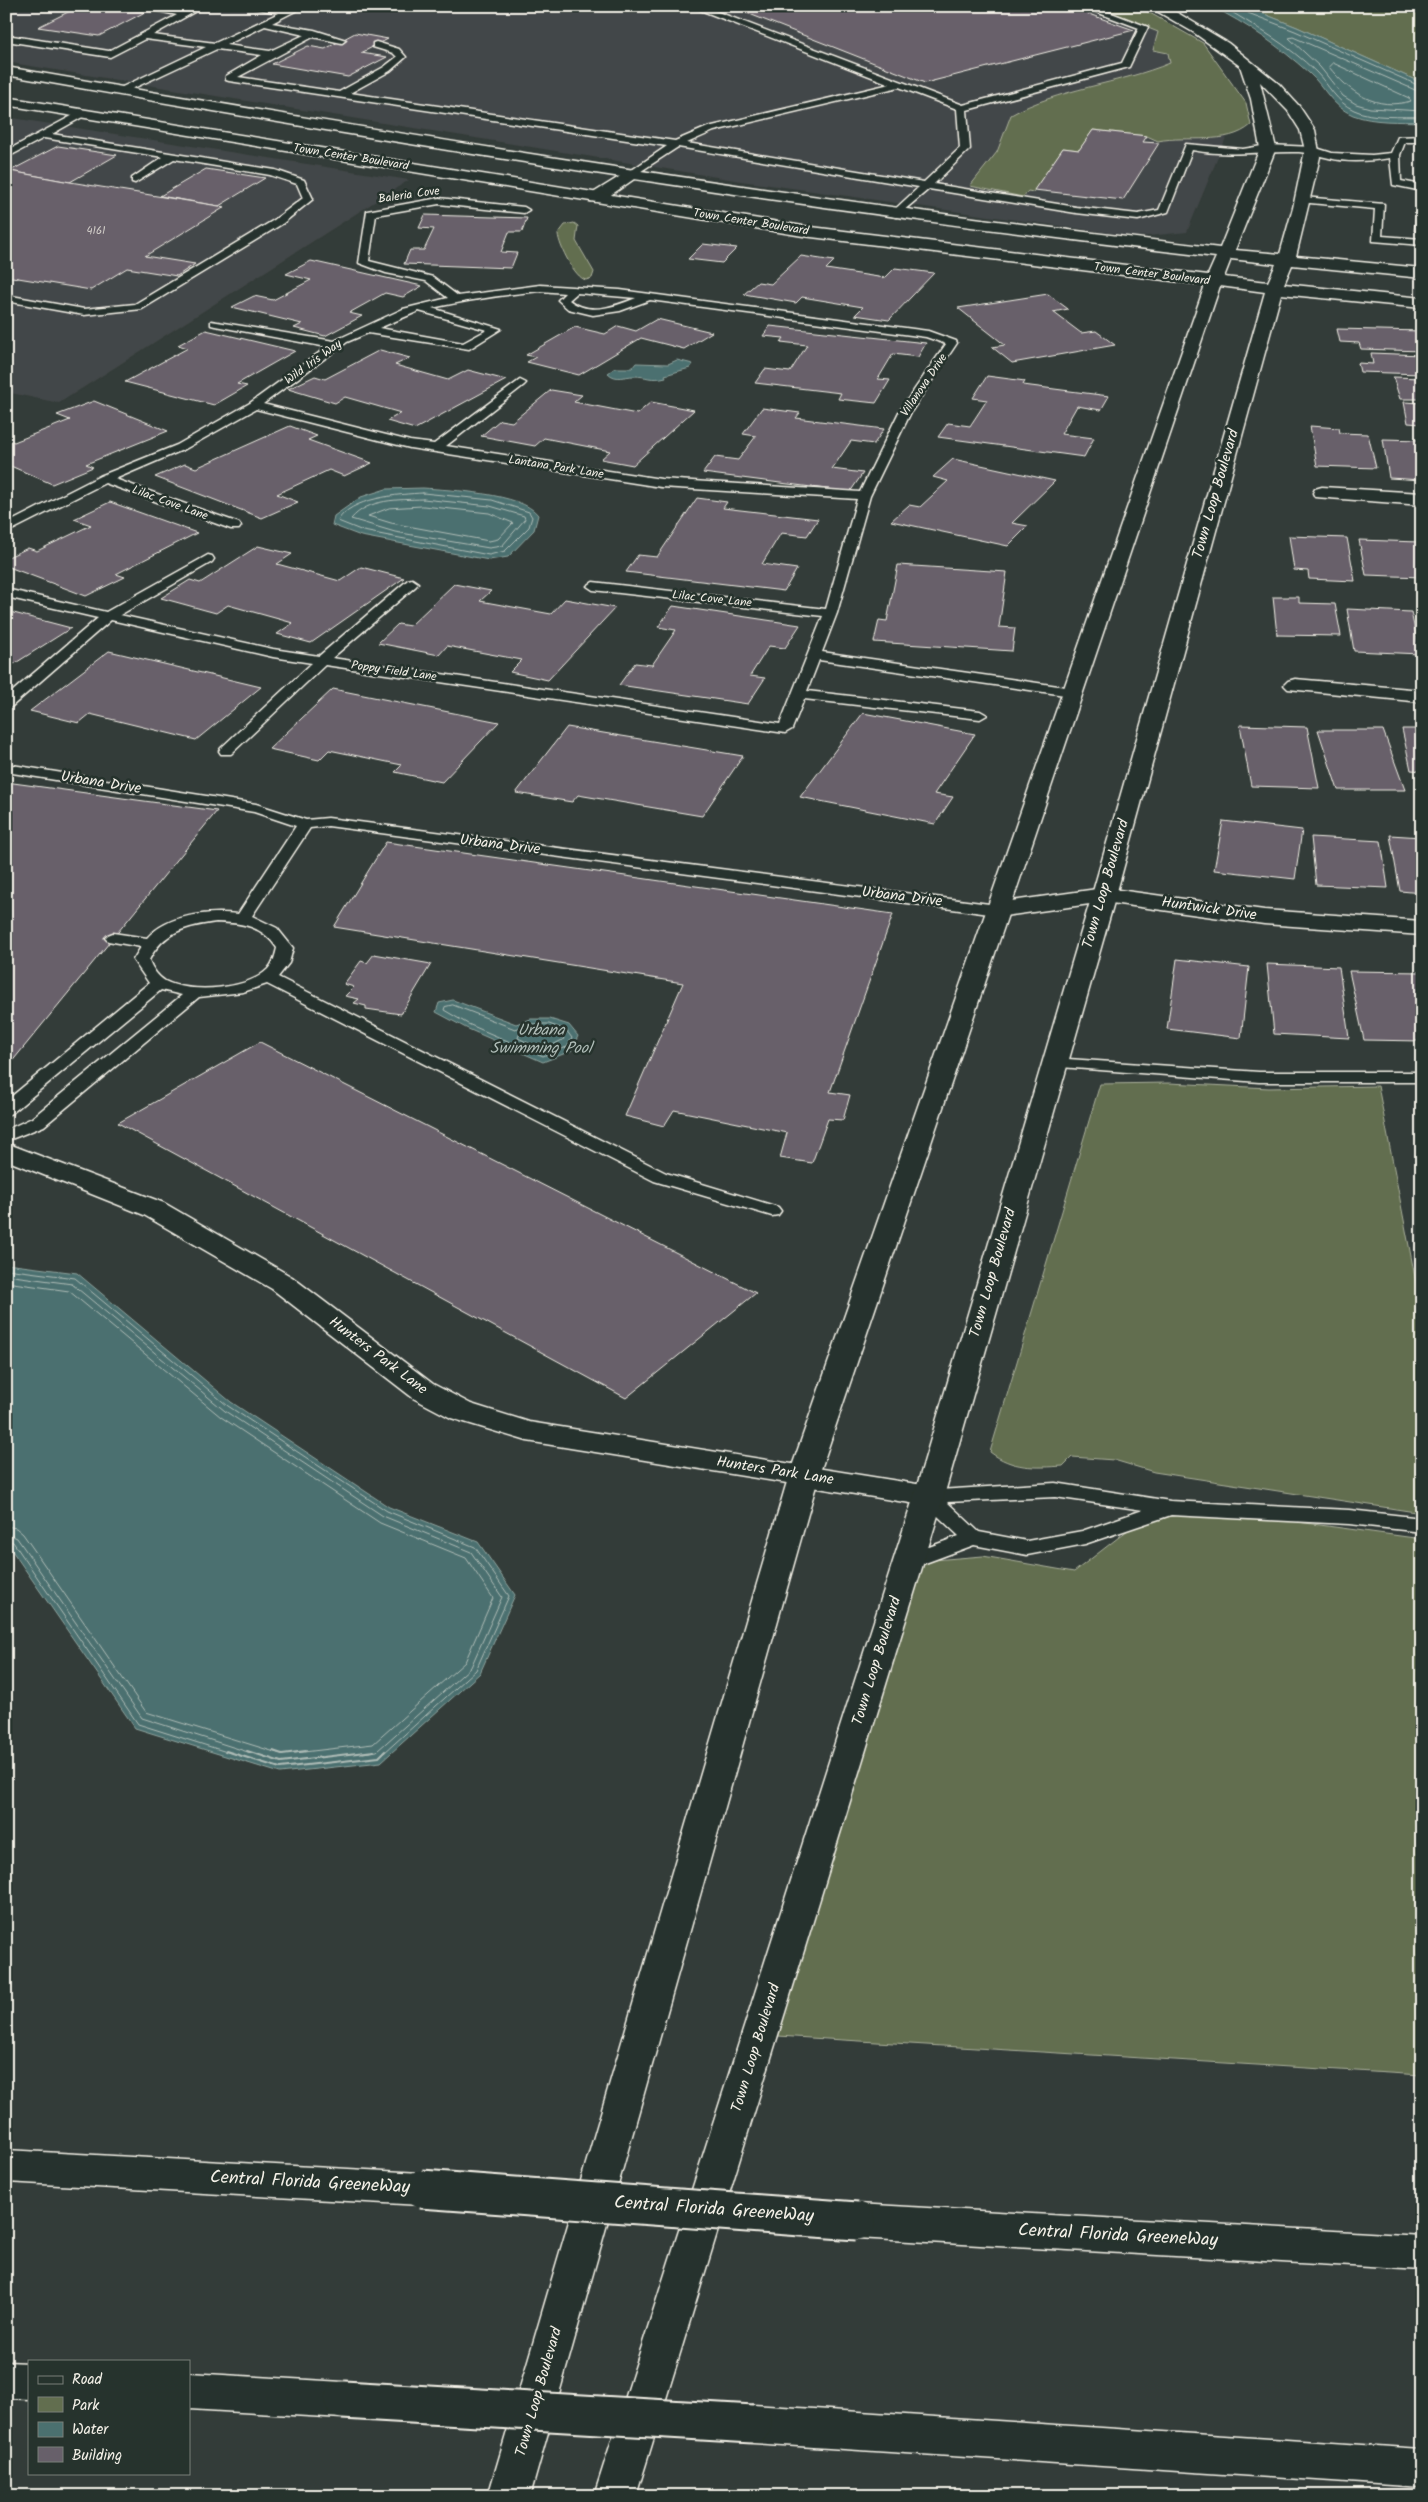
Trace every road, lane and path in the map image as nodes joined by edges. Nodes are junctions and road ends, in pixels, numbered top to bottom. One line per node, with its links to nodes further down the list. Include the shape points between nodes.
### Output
1 (138, 6): 9 (lane)
2 (201, 6): 9 (lane)
3 (249, 6): 8 (lane)
4 (301, 6): 8 (lane)
5 (694, 6): 20 (lane)
6 (1084, 6): 25 (lane, via 1144,27 1126,65)
7 (1155, 6): 18 (main road, Town Loop Boulevard, via 1171,13)
8 (290, 12): 10 (lane)
9 (187, 14): 12 (lane)
10 (266, 24): 11 (lane); 16 (lane)
11 (314, 33): 14 (lane); 17 (lane)
12 (144, 36): 13 (lane, via 110,54); 16 (lane)
13 (6, 38)
14 (342, 40)
15 (376, 45): 23 (lane, via 396,51 402,57)
16 (216, 47): 17 (lane); 21 (lane)
17 (271, 54): 23 (lane, via 229,78)
18 (1247, 64): 35 (main road); 36 (main road, Town Loop Boulevard, via 1281,94)
19 (6, 71): 21 (main road, Town Center Boulevard)
20 (900, 84): 25 (lane); 32 (lane, via 711,129)
21 (121, 91): 22 (main road, Town Center Boulevard, via 98,97 67,99); 27 (main road, Town Center Boulevard)
22 (6, 93)
23 (340, 95): 32 (lane)
24 (6, 101): 26 (main road, Town Center Boulevard)
25 (962, 108): 42 (lane, via 965,149)
26 (83, 113): 27 (main road, Town Center Boulevard, via 104,106 148,105 313,130); 28 (lane); 44 (main road, Town Center Boulevard)
27 (382, 134): 40 (main road, Town Center Boulevard)
28 (42, 135): 37 (lane); 39 (lane)
29 (1210, 139): 33 (lane)
30 (1422, 139): 38 (lane, via 1398,140)
31 (1244, 142): 35 (lane)
32 (676, 144): 40 (lane); 42 (lane)
33 (1189, 146): 35 (lane, via 1243,152); 42 (lane, via 1163,212 1138,217 987,197)
34 (1375, 147): 38 (lane)
35 (1268, 148): 36 (lane); 49 (main road, Town Loop Boulevard)
36 (1322, 148): 38 (lane, via 1330,156 1372,158); 45 (main road, Town Loop Boulevard)
37 (6, 155)
38 (1396, 155): 43 (lane, via 1396,183 1408,188)
39 (172, 156): 41 (lane); 56 (lane, via 272,172 301,182 308,200 278,222 138,307 84,312)
40 (632, 174): 44 (main road); 47 (main road, Town Center Boulevard)
41 (135, 180)
42 (927, 185): 47 (lane)
43 (1422, 188)
44 (596, 198): 52 (main road, Town Center Boulevard, via 803,231)
45 (1303, 200): 48 (lane, via 1380,206 1377,239); 50 (main road, Town Loop Boulevard)
46 (524, 210): 57 (lane, Baleria Cove, via 439,201 371,213 364,263 429,279)
47 (896, 214): 49 (main road, Town Center Boulevard)
48 (1422, 242)
49 (1226, 254): 50 (main road, Town Center Boulevard); 52 (main road, Town Loop Boulevard)
50 (1288, 260): 51 (main road, Town Center Boulevard); 53 (main road, Town Loop Boulevard)
51 (1422, 273)
52 (1214, 281): 53 (main road, Town Center Boulevard); 81 (main road, Town Loop Boulevard)
53 (1274, 288): 58 (main road, Town Center Boulevard); 90 (main road, Town Loop Boulevard)
54 (573, 291): 55 (lane, Villanova Drive); 55 (lane, via 563,300 569,306 586,311 614,311); 57 (lane, Wild Iris Way, via 540,288); 57 (lane, via 535,300)
55 (650, 296): 68 (lane, Villanova Drive, via 928,334 952,344 905,412)
56 (6, 298)
57 (456, 299): 59 (lane, Wild Iris Way)
58 (1422, 303)
59 (420, 308): 61 (lane, Wild Iris Way); 61 (lane, via 496,329 465,347)
60 (215, 323): 62 (lane)
61 (367, 329): 62 (lane, Wild Iris Way)
62 (336, 345): 64 (lane, Wild Iris Way)
63 (520, 384): 65 (lane)
64 (254, 405): 65 (lane, Lantana Park Lane); 66 (lane, Wild Iris Way, via 181,447)
65 (436, 448): 68 (lane, Lantana Park Lane, via 662,484)
66 (104, 479): 70 (lane, Lilac Cove Lane); 71 (lane, Wild Iris Way)
67 (1322, 493): 69 (main road)
68 (864, 496): 76 (lane, Villanova Drive)
69 (1422, 499)
70 (235, 526)
71 (6, 529)
72 (208, 559): 77 (lane)
73 (412, 583): 79 (lane)
74 (593, 586): 76 (lane, Lilac Cove Lane)
75 (6, 594): 77 (lane, Poppy Field Lane)
76 (831, 613): 78 (lane, Villanova Drive)
77 (108, 616): 79 (lane, Poppy Field Lane, via 273,653); 84 (lane)
78 (814, 655): 81 (lane); 82 (lane, Villanova Drive)
79 (322, 660): 86 (lane, Poppy Field Lane); 87 (lane)
80 (1294, 685): 83 (main road)
81 (1072, 692): 91 (main road, Town Loop Boulevard)
82 (798, 694): 85 (lane); 86 (lane, Villanova Drive)
83 (1422, 696)
84 (6, 704)
85 (980, 715)
86 (785, 729)
87 (226, 751)
88 (6, 768): 89 (lane, Urbana Drive, via 256,808)
89 (305, 824): 91 (lane, Urbana Drive, via 328,822); 92 (lane)
90 (1104, 894): 91 (main road, Huntwick Drive); 93 (main road, Huntwick Drive, via 1264,916); 99 (main road, Town Loop Boulevard)
91 (997, 910): 105 (main road, Town Loop Boulevard)
92 (243, 918): 95 (lane, via 216,916 186,921 164,930); 96 (lane, via 264,924 277,934 285,948 280,964)
93 (1422, 928)
94 (113, 938): 95 (lane)
95 (148, 943): 97 (lane, via 141,960 146,973)
96 (266, 978): 98 (lane, via 246,987 217,993); 104 (lane, via 660,1177)
97 (159, 984): 98 (lane); 101 (lane)
98 (194, 993): 102 (lane, via 38,1122)
99 (1053, 1063): 100 (lane, via 1259,1077); 106 (main road, Town Loop Boulevard)
100 (1422, 1077)
101 (6, 1110)
102 (6, 1136)
103 (6, 1151): 105 (main road, Hunters Park Lane, via 154,1209 282,1283 423,1391 461,1411 527,1431)
104 (772, 1211)
105 (804, 1475): 106 (main road, Hunters Park Lane); 117 (main road, Town Loop Boulevard)
106 (930, 1496): 107 (lane, via 1055,1490); 109 (lane); 110 (main road, Town Loop Boulevard)
107 (1170, 1508): 108 (lane, via 1349,1516); 109 (lane, via 1085,1537 1027,1548)
108 (1422, 1525)
109 (973, 1538): 110 (lane)
110 (909, 1562): 118 (main road, Town Loop Boulevard)
111 (6, 2166): 112 (main road, Central Florida GreeneWay, bridge, via 421,2189 857,2221)
112 (1422, 2253)
113 (6, 2380): 114 (main road)
114 (28, 2381)
115 (190, 2391): 116 (main road, bridge)
116 (1422, 2468)
117 (509, 2496)
118 (615, 2496)

